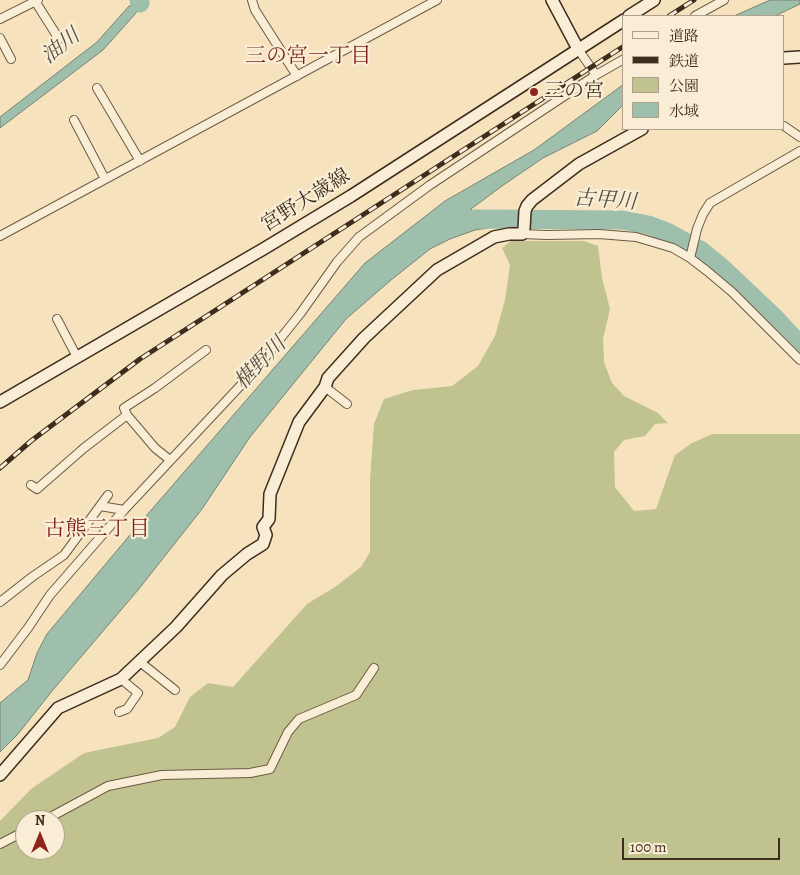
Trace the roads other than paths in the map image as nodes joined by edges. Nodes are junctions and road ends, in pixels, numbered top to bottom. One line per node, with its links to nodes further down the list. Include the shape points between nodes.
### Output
1 (436, 0): 19 (street)
2 (552, 0): 13 (main road)
3 (654, 0): 7 (main road)
4 (724, 0): 8 (street)
5 (36, 1): 9 (street); 12 (street)
6 (254, 1): 19 (street, via 255,10)
7 (631, 15)
8 (697, 15)
9 (0, 19)
10 (622, 21): 13 (main road, 宮野大歳線)
11 (0, 38): 16 (street)
12 (58, 39)
13 (578, 49): 18 (street); 33 (main road, 宮野大歳線, via 328,210)
14 (800, 57): 15 (main road)
15 (785, 58)
16 (12, 59)
17 (622, 61): 18 (street)
18 (596, 75): 39 (street, via 430,185 359,237 256,369)
19 (297, 76): 26 (street)
20 (97, 88): 26 (street)
21 (74, 120): 27 (street)
22 (785, 127): 24 (street)
23 (640, 130): 28 (main road, via 579,164 532,200 525,211)
24 (800, 137)
25 (800, 151): 30 (street, via 710,203 702,214)
26 (140, 160): 27 (street)
27 (105, 179): 29 (street)
28 (523, 231): 30 (street, via 548,235 636,237); 35 (main road, via 494,237 437,270 364,338 328,378)
29 (0, 236)
30 (690, 256): 34 (street, via 732,292)
31 (57, 318): 33 (street)
32 (206, 350): 38 (street, via 124,408)
33 (77, 357): 36 (main road, 宮野大歳線)
34 (800, 360)
35 (325, 387): 37 (street); 45 (main road, via 299,422 270,494 263,544 222,575 176,628)
36 (0, 402)
37 (346, 404)
38 (127, 415): 39 (street, via 155,448); 40 (street, via 81,445)
39 (170, 460): 43 (street)
40 (37, 490)
41 (108, 495): 42 (street)
42 (100, 506): 43 (street); 44 (street, via 64,555)
43 (124, 510): 46 (street, via 50,594)
44 (0, 602)
45 (140, 662): 48 (main road); 49 (street)
46 (0, 665)
47 (374, 668): 54 (street, via 356,694 299,718 288,732 270,769 250,773 162,775 108,786)
48 (121, 679): 50 (street, via 138,693); 53 (main road, via 58,708)
49 (175, 690)
50 (127, 709): 51 (street); 52 (street)
51 (119, 712)
52 (133, 716)
53 (0, 775)
54 (64, 810)
55 (15, 836): 56 (street)
56 (0, 844)

